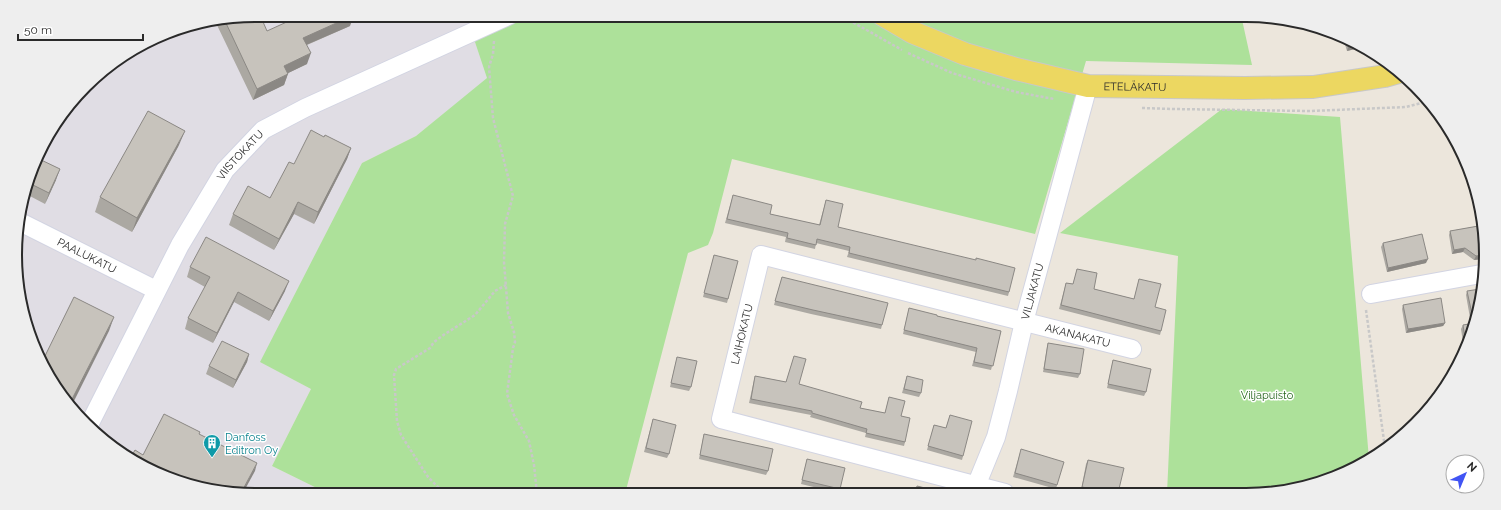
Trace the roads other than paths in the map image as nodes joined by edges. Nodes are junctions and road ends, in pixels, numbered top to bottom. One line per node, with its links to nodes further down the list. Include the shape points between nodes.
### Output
1 (494, 22): 7 (street, VIISTOKATU, via 305,108 263,130 225,170 180,244)
2 (895, 22): 4 (main road, ETELÄKATU, via 912,32 965,54)
3 (1393, 74): 4 (main road, ETELÄKATU, via 1313,87)
4 (1088, 86): 9 (street, VILJAKATU)
5 (24, 224): 7 (street, PAALUKATU)
6 (1478, 274): 8 (street)
7 (156, 290): 11 (street, VIISTOKATU)
8 (1371, 294)
9 (1024, 322): 10 (street, AKANAKATU); 12 (street, LAIHOKATU, via 761,255 721,419); 13 (street, VILJAKATU, via 996,437)
10 (1132, 349)
11 (91, 421)
12 (967, 488)
13 (975, 488)

